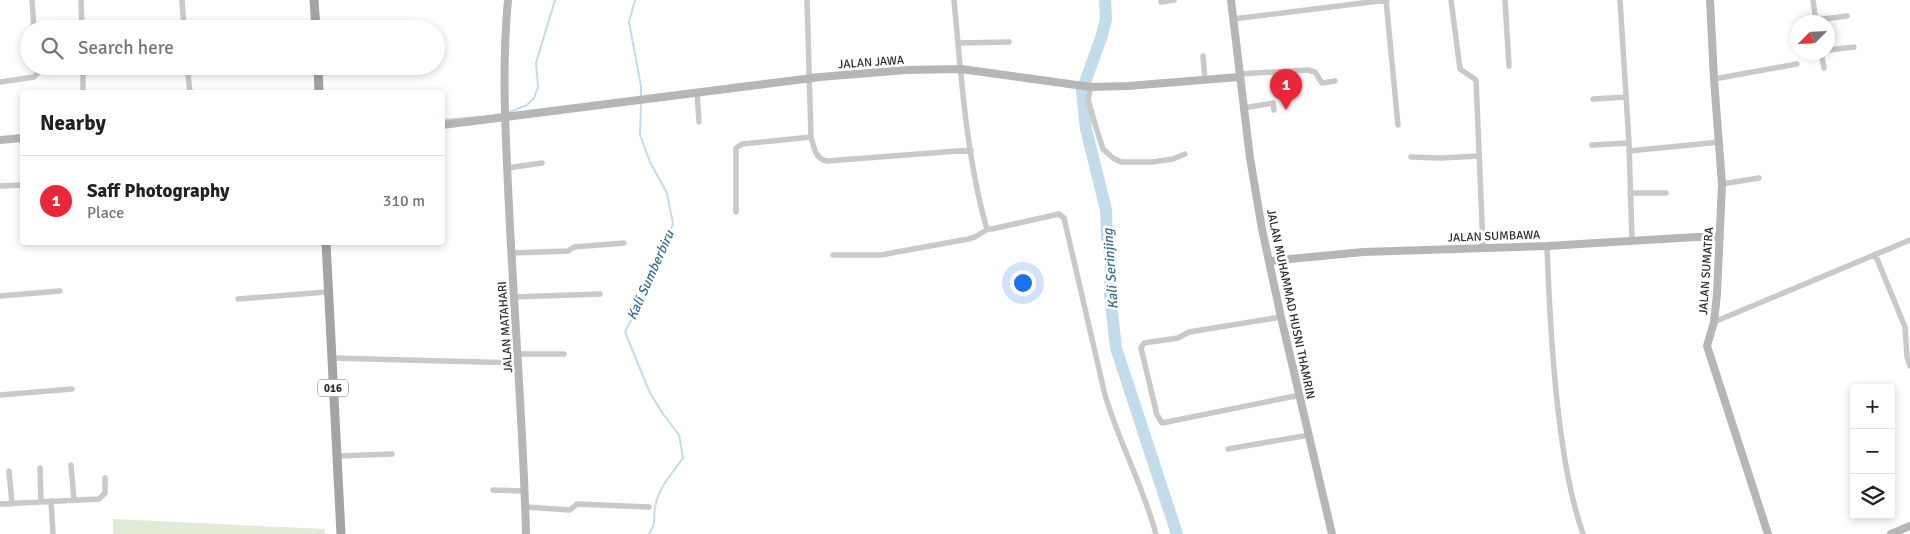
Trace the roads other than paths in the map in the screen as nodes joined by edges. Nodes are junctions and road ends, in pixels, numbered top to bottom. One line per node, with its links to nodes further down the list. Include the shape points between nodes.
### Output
1 (32, 0): 21 (street)
2 (81, 0): 22 (street)
3 (182, 0): 23 (street)
4 (314, 0): 24 (main road)
5 (508, 0): 54 (street, JALAN MATAHARI)
6 (807, 0): 40 (street)
7 (954, 0): 26 (street)
8 (1174, 0): 16 (street)
9 (1231, 0): 20 (street, JALAN MUHAMMAD HUSNI THAMRIN)
10 (1386, 0): 20 (street); 57 (street)
11 (1451, 0): 67 (street, via 1460,69 1477,82)
12 (1505, 0): 32 (street)
13 (1620, 0): 50 (street)
14 (1710, 0): 41 (street, JALAN SUMATRA)
15 (1812, 0): 17 (street)
16 (1161, 2)
17 (1815, 15)
18 (1847, 16): 19 (street)
19 (1835, 18)
20 (1233, 19): 39 (street, JALAN MUHAMMAD HUSNI THAMRIN)
21 (33, 20)
22 (82, 20)
23 (183, 20)
24 (315, 20)
25 (1009, 42): 26 (street)
26 (958, 43): 34 (street)
27 (1854, 47): 28 (street)
28 (1835, 49)
29 (1204, 56): 42 (street)
30 (1822, 60): 33 (street)
31 (1797, 64): 41 (street)
32 (1509, 66)
33 (1824, 68)
34 (961, 69): 40 (street, JALAN JAWA); 45 (street, JALAN JAWA); 64 (street)
35 (36, 75): 44 (street)
36 (83, 75): 46 (street)
37 (188, 75): 47 (street)
38 (318, 75): 48 (main road)
39 (1239, 75): 42 (street, JALAN JAWA); 43 (street, via 1308,70 1316,73 1322,83); 52 (street, JALAN MUHAMMAD HUSNI THAMRIN)
40 (810, 78): 49 (street, JALAN JAWA); 59 (street)
41 (1714, 79): 61 (street, JALAN SUMATRA)
42 (1205, 80): 45 (street, JALAN JAWA)
43 (1336, 81)
44 (0, 82)
45 (1090, 87): 66 (street, via 1088,99 1103,149 1113,158 1121,162 1152,162 1174,160)
46 (83, 90)
47 (190, 90)
48 (319, 90)
49 (697, 92): 54 (street, JALAN JAWA); 55 (street)
50 (1626, 98): 51 (street); 62 (street)
51 (1593, 99)
52 (1243, 108): 53 (street, via 1272,103); 89 (street, JALAN MUHAMMAD HUSNI THAMRIN)
53 (1274, 110)
54 (505, 114): 56 (street, JALAN JAWA); 70 (street, JALAN MATAHARI)
55 (699, 122)
56 (445, 124)
57 (1398, 125)
58 (20, 138): 60 (street)
59 (811, 138): 64 (street, via 816,154 826,161); 77 (street, via 742,144 736,148)
60 (0, 140)
61 (1720, 142): 65 (street); 72 (street, JALAN SUMATRA)
62 (1629, 143): 63 (street); 65 (street)
63 (1592, 145)
64 (971, 150): 78 (street)
65 (1629, 151): 76 (street)
66 (1185, 154)
67 (1479, 156): 68 (street); 85 (street)
68 (1410, 157)
69 (542, 163): 70 (street)
70 (507, 168): 86 (street, JALAN MATAHARI)
71 (1759, 178): 72 (street)
72 (1722, 184): 79 (street, JALAN SUMATRA)
73 (20, 185): 74 (street)
74 (0, 186)
75 (1666, 193): 76 (street)
76 (1630, 194): 80 (street)
77 (736, 212)
78 (988, 229): 88 (street, via 968,239 880,255); 127 (street, via 1059,214 1064,218 1105,395)
79 (1720, 237): 80 (street, JALAN SUMBAWA); 97 (street, JALAN SUMATRA)
80 (1632, 240): 84 (street, JALAN SUMBAWA)
81 (1910, 240): 87 (street)
82 (624, 243): 86 (street, via 574,247 568,252)
83 (326, 245): 91 (main road, 016)
84 (1547, 246): 85 (street, JALAN SUMBAWA); 129 (street, via 1554,379 1563,454)
85 (1484, 247): 89 (street, JALAN SUMBAWA, via 1363,252)
86 (511, 253): 94 (street, JALAN MATAHARI)
87 (1875, 254): 97 (street); 102 (street, via 1904,327)
88 (833, 255)
89 (1269, 262): 96 (street, JALAN MUHAMMAD HUSNI THAMRIN)
90 (60, 291): 93 (street)
91 (327, 292): 95 (street); 100 (main road, 016)
92 (600, 294): 94 (street)
93 (0, 296)
94 (513, 297): 98 (street, JALAN MATAHARI)
95 (238, 299)
96 (1281, 317): 105 (street, JALAN MUHAMMAD HUSNI THAMRIN); 105 (street, via 1144,343 1141,348 1144,364 1162,423)
97 (1714, 322): 130 (street, JALAN SUMATRA, via 1708,340 1709,352)
98 (518, 354): 99 (street); 101 (street, JALAN MATAHARI)
99 (564, 354)
100 (332, 358): 101 (street); 109 (main road, 016)
101 (519, 363): 115 (street, JALAN MATAHARI)
102 (1910, 366)
103 (72, 389): 104 (street)
104 (0, 395)
105 (1300, 395): 106 (street, JALAN MUHAMMAD HUSNI THAMRIN)
106 (1309, 435): 107 (street); 128 (street, JALAN MUHAMMAD HUSNI THAMRIN)
107 (1228, 450)
108 (392, 454): 109 (street)
109 (338, 456): 125 (main road, 016)
110 (72, 465): 116 (street)
111 (40, 468): 118 (street)
112 (9, 471): 120 (street)
113 (105, 478): 116 (street, via 102,498)
114 (493, 490): 115 (street)
115 (525, 491): 121 (street, JALAN MATAHARI)
116 (74, 500): 117 (street)
117 (51, 501): 118 (street); 124 (street)
118 (42, 502): 120 (street)
119 (0, 504): 120 (street)
120 (12, 504)
121 (526, 507): 122 (street, via 570,510 577,504); 126 (street, JALAN MATAHARI)
122 (649, 507)
123 (1910, 526): 131 (street)
124 (53, 534)
125 (341, 534)
126 (526, 534)
127 (1156, 534)
128 (1332, 534)
129 (1583, 534)
130 (1768, 534)
131 (1891, 534)

